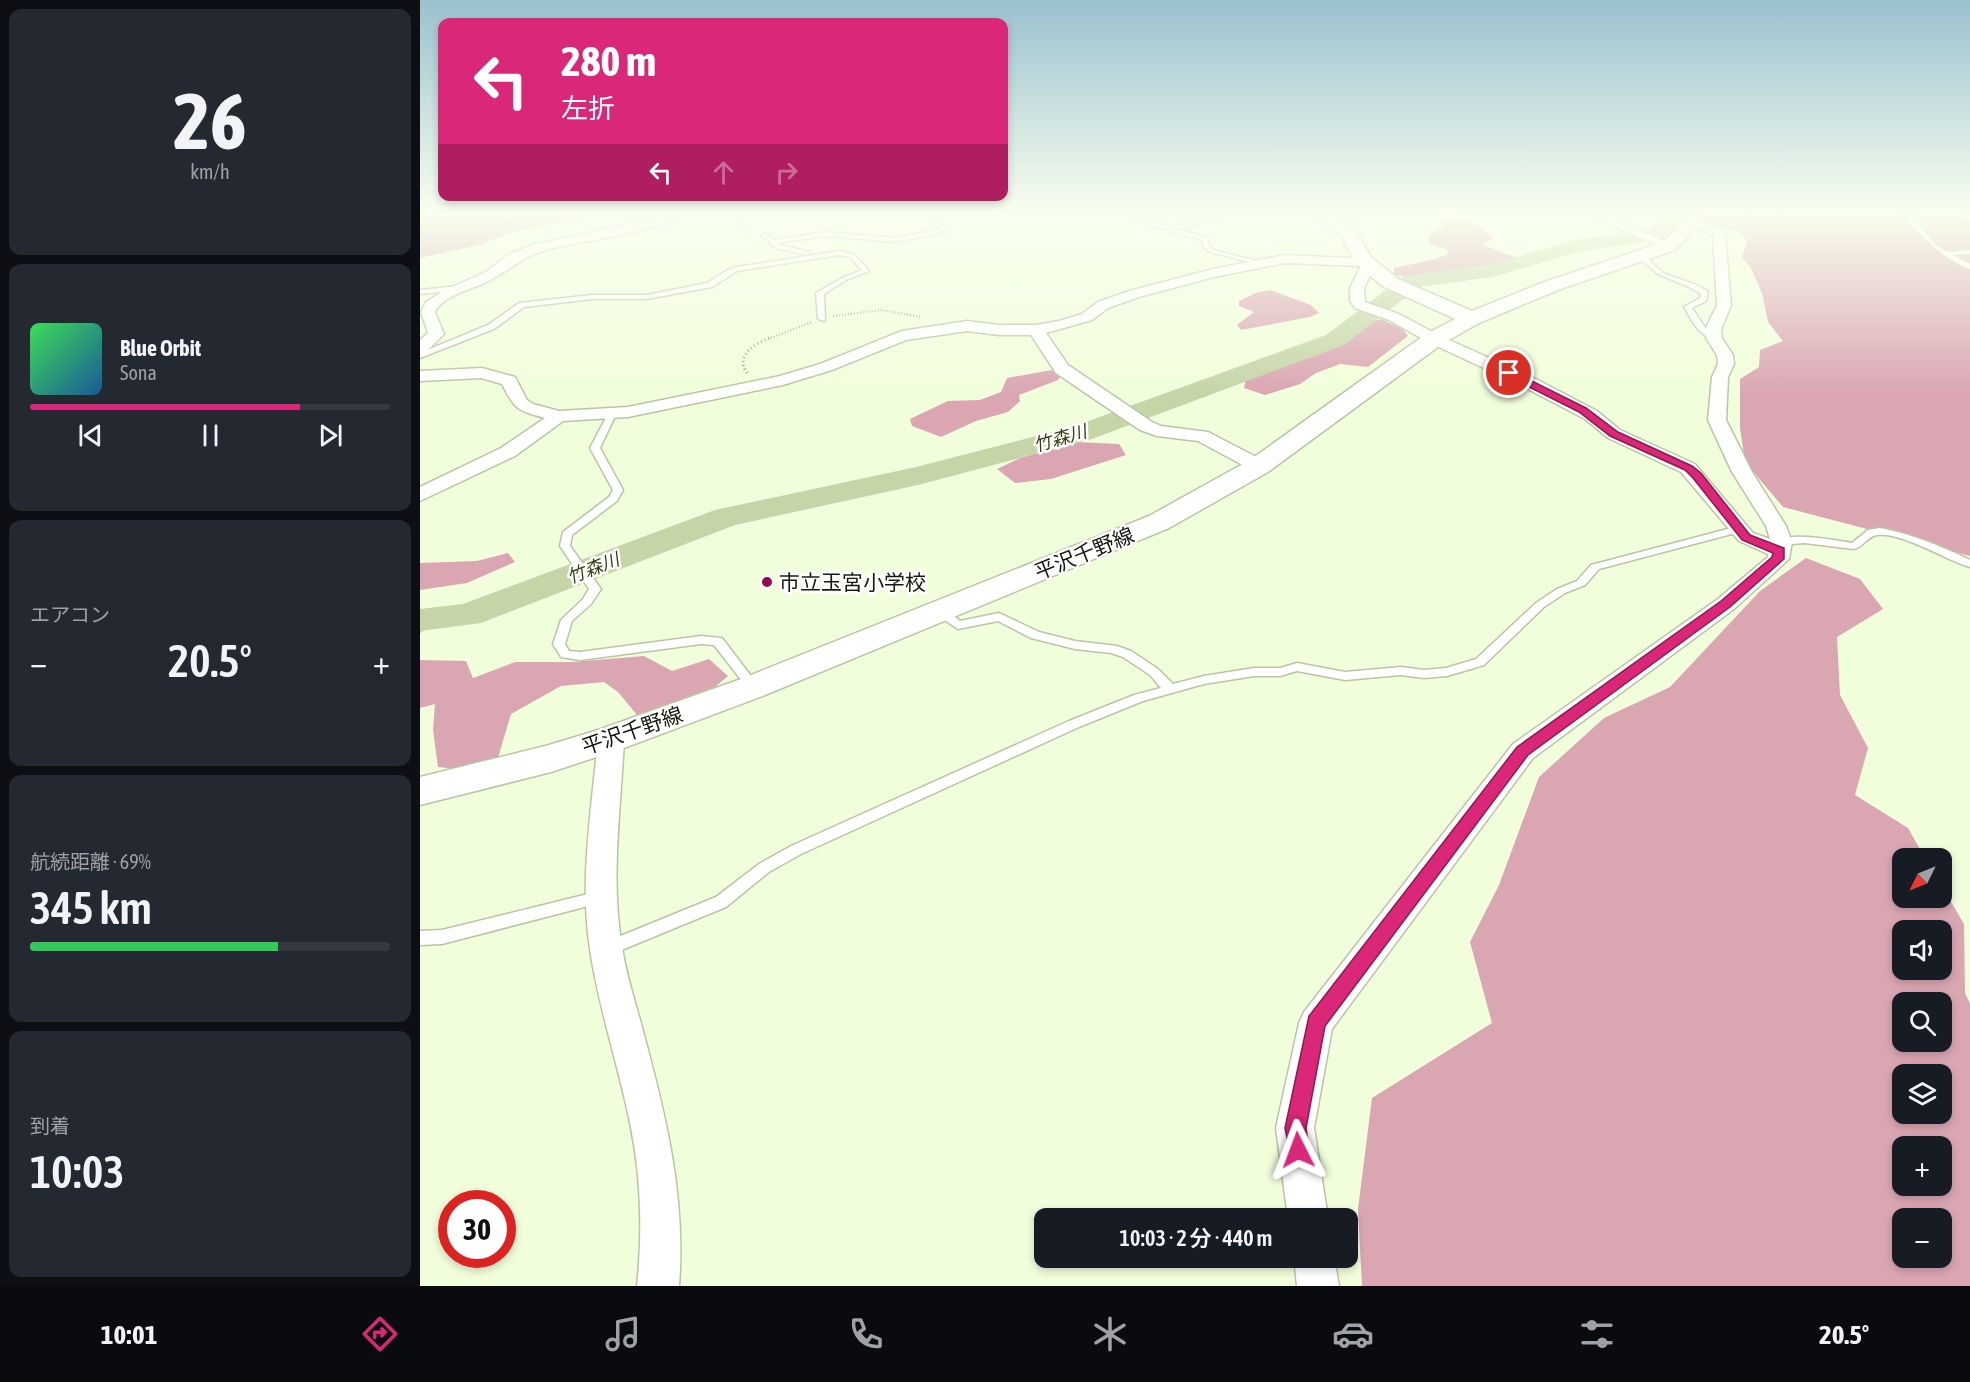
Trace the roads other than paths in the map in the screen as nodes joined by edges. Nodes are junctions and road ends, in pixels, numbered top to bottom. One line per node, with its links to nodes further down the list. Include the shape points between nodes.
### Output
1 (492, 273): 10 (street)
2 (726, 273): 18 (lane, via 709,285 647,297 592,297 522,305 491,327)
3 (860, 273): 12 (lane, via 820,293)
4 (1213, 273): 14 (street, via 1134,294 1103,305 1082,319)
5 (1363, 273): 16 (street, via 1357,301)
6 (1378, 273): 13 (main road, via 1414,295)
7 (1581, 273): 13 (main road, 平沢千野線)
8 (1661, 273): 15 (lane, via 1705,294 1688,307 1703,331)
9 (1720, 273): 15 (street, via 1724,305)
10 (458, 288): 11 (lane); 17 (street, via 431,305 428,312 436,333)
11 (420, 292)
12 (822, 319)
13 (1473, 319): 16 (main road, 平沢千野線)
14 (1036, 330): 20 (street, via 958,327 902,336 811,372 755,387); 22 (street, via 1055,362 1146,426 1202,436)
15 (1713, 336): 25 (street, via 1726,364 1720,376 1716,420 1776,526)
16 (1434, 339): 22 (main road, 平沢千野線); 24 (street, via 1526,381 1591,415 1614,434 1688,468)
17 (420, 349)
18 (420, 356)
19 (420, 376): 21 (street, via 475,373 504,378 527,408)
20 (612, 414): 21 (street); 28 (lane, via 595,448 618,490 613,499 567,534 565,546 595,589 592,599 569,617 559,644 565,654 579,656 701,640 718,642)
21 (559, 416): 23 (street, via 508,452)
22 (1259, 466): 27 (main road, 平沢千野線, via 1159,522)
23 (420, 495)
24 (1739, 529): 25 (street, via 1746,537); 29 (lane, via 1595,567 1581,583 1540,605 1487,658 1447,672 1345,676 1297,667)
25 (1780, 546): 26 (lane, via 1804,540 1854,546 1878,531); 35 (street, via 1778,559 1726,604 1523,751 1316,1023 1295,1128)
26 (1970, 564)
27 (941, 612): 28 (main road, 平沢千野線); 29 (lane, via 958,625 999,617 1035,634 1075,645 1113,649 1154,672)
28 (753, 687): 30 (main road, 平沢千野線)
29 (1170, 689): 34 (lane, via 1074,724 806,845 764,868 721,902)
30 (611, 739): 31 (main road, 平沢千野線); 32 (street)
31 (420, 791)
32 (600, 897): 33 (lane, via 442,937); 34 (street)
33 (420, 938)
34 (606, 950): 37 (street, via 648,1120 659,1188)
35 (1307, 1208)
36 (1316, 1268): 38 (street)
37 (658, 1286)
38 (1318, 1286)

